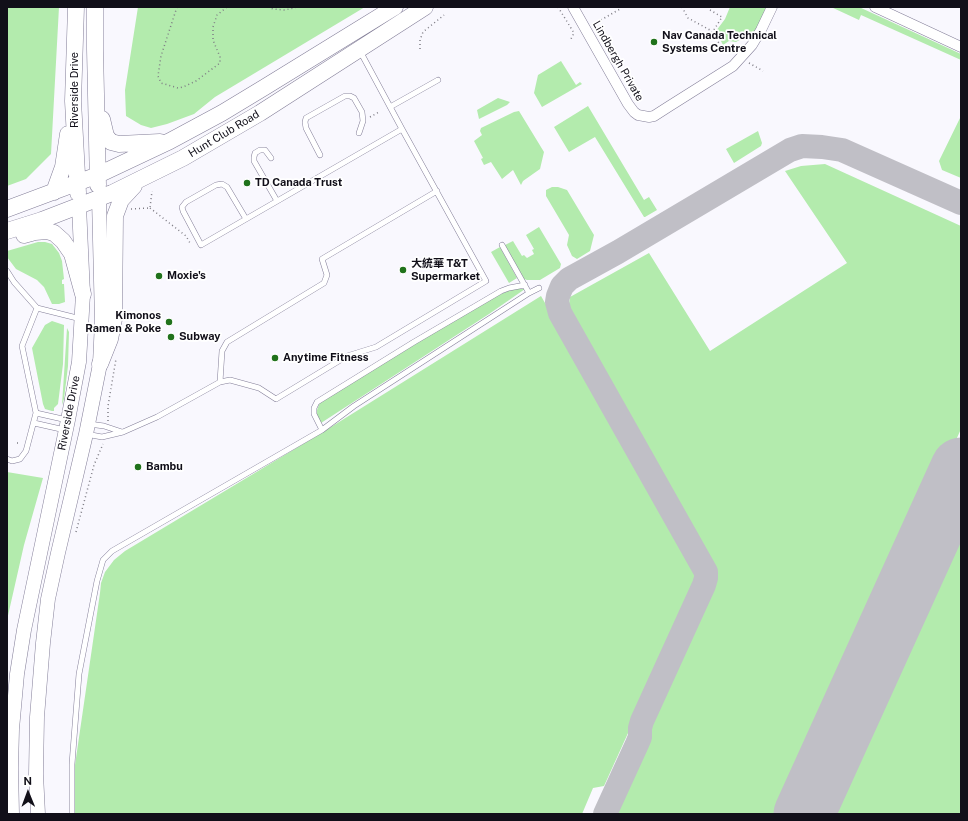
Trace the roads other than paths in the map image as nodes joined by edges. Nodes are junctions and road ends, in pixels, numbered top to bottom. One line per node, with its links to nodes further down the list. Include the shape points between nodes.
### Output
1 (76, 7): 13 (main road, Riverside Drive)
2 (95, 7): 12 (main road, Riverside Drive)
3 (395, 7): 8 (main road, Hunt Club Road)
4 (425, 7): 10 (main road, Hunt Club Road)
5 (573, 7): 6 (street, Lindbergh Private, via 634,112 649,117 668,108 734,66 752,45)
6 (772, 7)
7 (875, 7): 9 (street)
8 (350, 35): 10 (main road); 17 (main road, Hunt Club Road, via 222,113)
9 (961, 47)
10 (359, 48): 14 (lane); 22 (main road, Hunt Club Road, via 240,125 182,158)
11 (438, 80): 14 (lane)
12 (97, 91): 17 (main road, via 102,123 111,142 126,144); 20 (main road, Riverside Drive)
13 (73, 101): 21 (main road, Riverside Drive); 24 (main road, via 63,167)
14 (390, 107): 15 (lane)
15 (402, 129): 23 (lane); 26 (lane)
16 (359, 134): 18 (lane, via 363,121 362,112 354,98 345,96 306,118 306,128)
17 (170, 141): 20 (main road, Hunt Club Road)
18 (320, 155)
19 (271, 158): 26 (lane, via 265,150 260,150 255,153 254,161)
20 (98, 175): 21 (main road, Hunt Club Road); 25 (main road, Riverside Drive)
21 (77, 184): 24 (main road, Hunt Club Road); 27 (main road, Riverside Drive)
22 (146, 185): 25 (main road, Hunt Club Road); 40 (main road, via 121,200 115,216 114,319 110,340)
23 (437, 191): 41 (lane, via 322,258 328,275 324,283 227,342 222,351); 41 (lane, via 486,281 376,347 347,356 276,399 259,388 230,380)
24 (54, 192): 28 (main road, Hunt Club Road)
25 (99, 198): 27 (main road, Hunt Club Road); 40 (main road, Riverside Drive, via 102,321)
26 (277, 201): 29 (lane)
27 (79, 206): 30 (main road, Hunt Club Road); 37 (main road, Riverside Drive)
28 (7, 209)
29 (246, 219): 29 (lane, via 201,245 182,207 186,202 222,184 227,187)
30 (7, 231)
31 (7, 239): 37 (main road, via 42,231 54,233 63,240 72,254)
32 (502, 245): 34 (lane)
33 (7, 271): 38 (lane)
34 (525, 285): 36 (lane); 46 (lane, via 501,291 317,402 314,414)
35 (539, 288): 36 (lane)
36 (529, 293): 46 (lane, via 354,406)
37 (83, 294): 39 (main road, Riverside Drive)
38 (37, 308): 39 (lane); 42 (lane, via 22,346)
39 (82, 319): 44 (main road, Riverside Drive, via 79,362)
40 (100, 364): 45 (main road, Riverside Drive)
41 (220, 382): 47 (lane, via 157,417)
42 (36, 413): 43 (lane); 44 (lane)
43 (34, 423): 44 (lane); 48 (lane, via 26,451 20,459)
44 (67, 425): 45 (main road); 49 (main road, Riverside Drive, via 17,674 10,775)
45 (87, 429): 47 (lane, via 104,426); 47 (lane, via 102,437); 50 (main road, Riverside Drive, via 48,599 37,737)
46 (322, 430): 51 (lane, via 112,551 103,560 80,674 72,764)
47 (123, 432)
48 (7, 459)
49 (12, 814)
50 (38, 814)
51 (72, 814)

